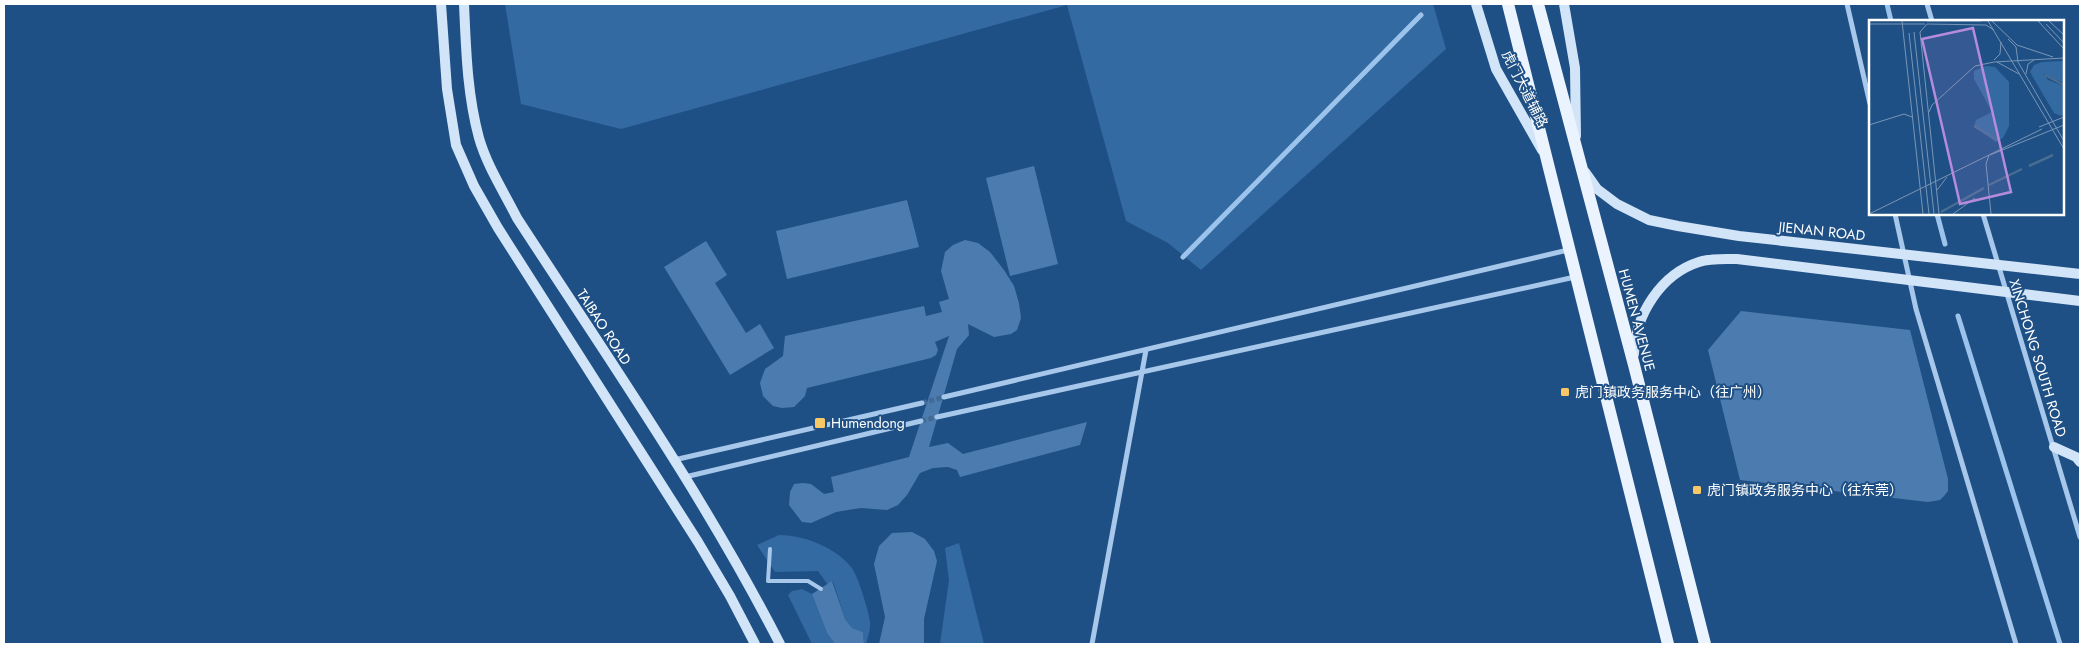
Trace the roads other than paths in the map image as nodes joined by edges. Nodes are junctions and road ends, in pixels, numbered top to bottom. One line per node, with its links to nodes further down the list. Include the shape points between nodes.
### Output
1 (441, 4): 38 (main road, via 447,89 456,145 474,186 698,542)
2 (464, 4): 32 (main road, TAIBAO ROAD, via 469,86 479,139 496,179 517,218)
3 (1476, 4): 12 (main road, 虎门大道辅路, via 1496,69)
4 (1508, 4): 12 (main road)
5 (1538, 4): 11 (main road, HUMEN AVENUE)
6 (1564, 4): 11 (main road, via 1575,68)
7 (1847, 4): 10 (street)
8 (1927, 4): 9 (street)
9 (1932, 20)
10 (1869, 100)
11 (1577, 150): 13 (main road, HUMEN AVENUE)
12 (1545, 156): 16 (main road)
13 (1582, 168): 17 (main road, JIENAN ROAD, via 1597,189 1617,204 1649,220 1740,236); 25 (main road, HUMEN AVENUE)
14 (1895, 215): 17 (street)
15 (1984, 215): 18 (street, XINCHONG SOUTH ROAD)
16 (1568, 250): 20 (main road); 24 (street)
17 (1904, 254): 18 (main road, JIENAN ROAD); 21 (street)
18 (1998, 264): 19 (main road, JIENAN ROAD); 22 (street, XINCHONG SOUTH ROAD)
19 (2080, 274)
20 (1576, 277): 26 (street); 41 (main road)
21 (1910, 280): 22 (main road); 25 (main road, via 1737,259 1701,261 1678,270 1658,290 1634,340); 43 (street)
22 (2006, 292): 23 (main road); 31 (street, XINCHONG SOUTH ROAD)
23 (2080, 301)
24 (1146, 350): 26 (street); 27 (street)
25 (1634, 365): 42 (main road, HUMEN AVENUE)
26 (1142, 372): 29 (street); 40 (street)
27 (944, 397)
28 (922, 402): 32 (street)
29 (937, 417)
30 (921, 421): 34 (street)
31 (2054, 448): 33 (main road, via 2076,457); 35 (street, XINCHONG SOUTH ROAD)
32 (673, 460): 34 (main road, TAIBAO ROAD)
33 (2080, 462)
34 (684, 478): 39 (main road, TAIBAO ROAD, via 747,580)
35 (2080, 537)
36 (770, 549): 37 (lane, via 768,581 808,581)
37 (821, 589)
38 (755, 644)
39 (780, 644)
40 (1092, 644)
41 (1668, 644)
42 (1705, 644)
43 (2016, 644)

